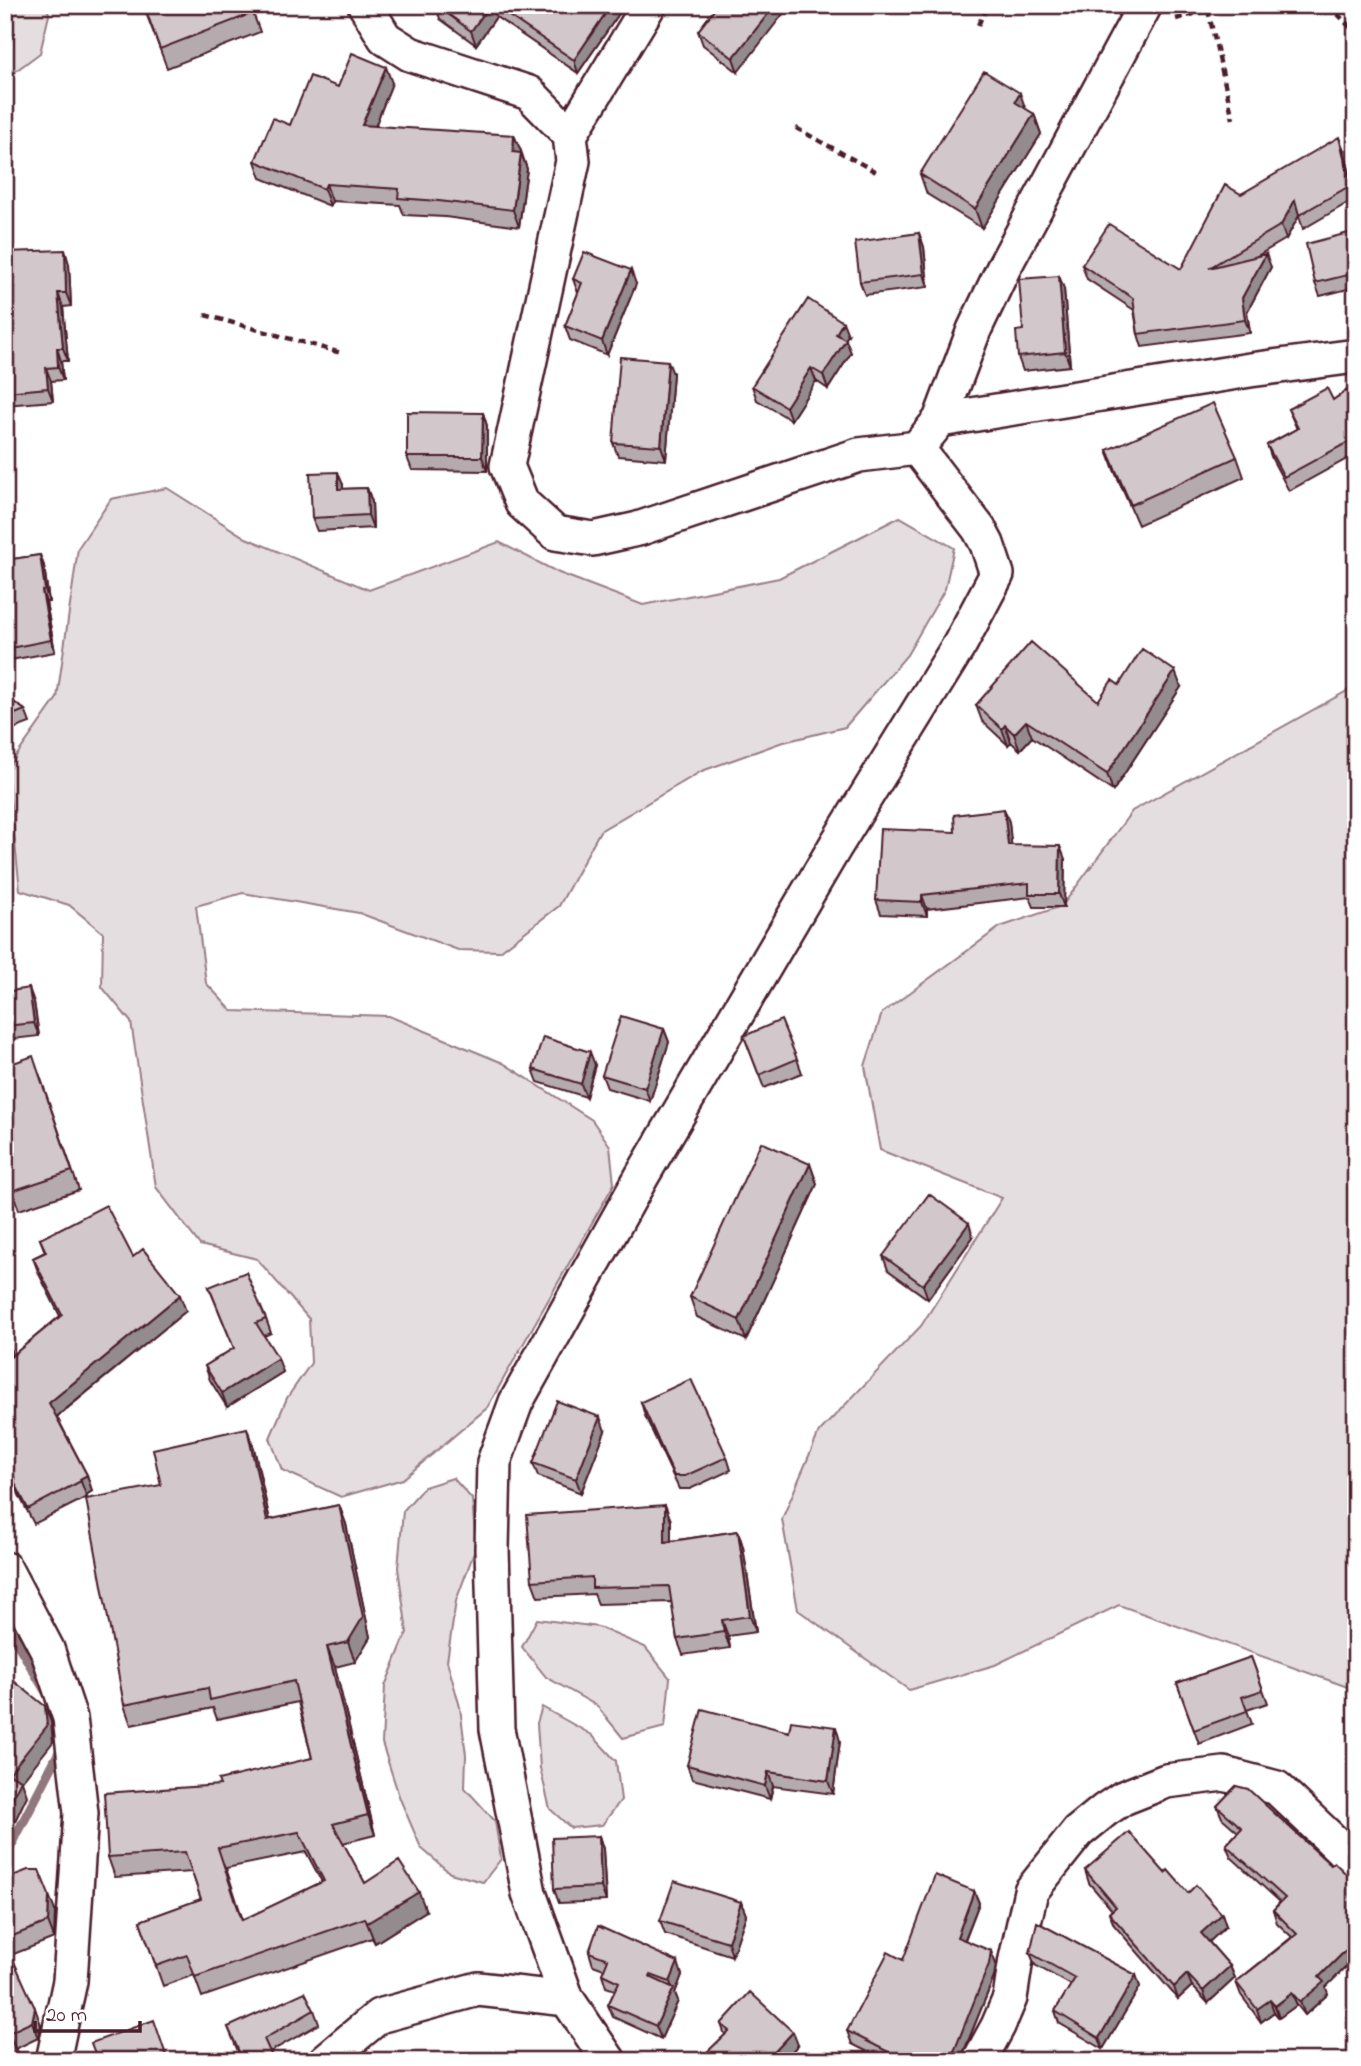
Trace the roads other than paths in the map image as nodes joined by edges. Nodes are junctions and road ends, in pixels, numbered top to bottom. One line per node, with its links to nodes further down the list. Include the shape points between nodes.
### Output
1 (649, 5): 4 (street)
2 (1145, 5): 6 (street, via 1004,267)
3 (366, 6): 4 (street, via 385,38 410,54 529,93)
4 (570, 135): 7 (street, via 573,161 507,466 522,503 555,533 593,539 638,529 859,456)
5 (1356, 356): 6 (street)
6 (940, 420): 7 (street)
7 (917, 448): 10 (street, via 979,528 997,574 960,644 642,1176 516,1402 494,1462 497,1729 529,1893)
8 (5, 1569): 11 (street, via 47,1649 70,1718 81,1813 70,1981)
9 (1356, 1863): 14 (street, via 1277,1788 1224,1774 1166,1781 1123,1798 1078,1832 1031,1891 1010,1998)
10 (567, 1999): 12 (street, via 478,1989 379,2015); 13 (street)
11 (53, 2061)
12 (325, 2061)
13 (609, 2061)
14 (979, 2061)

